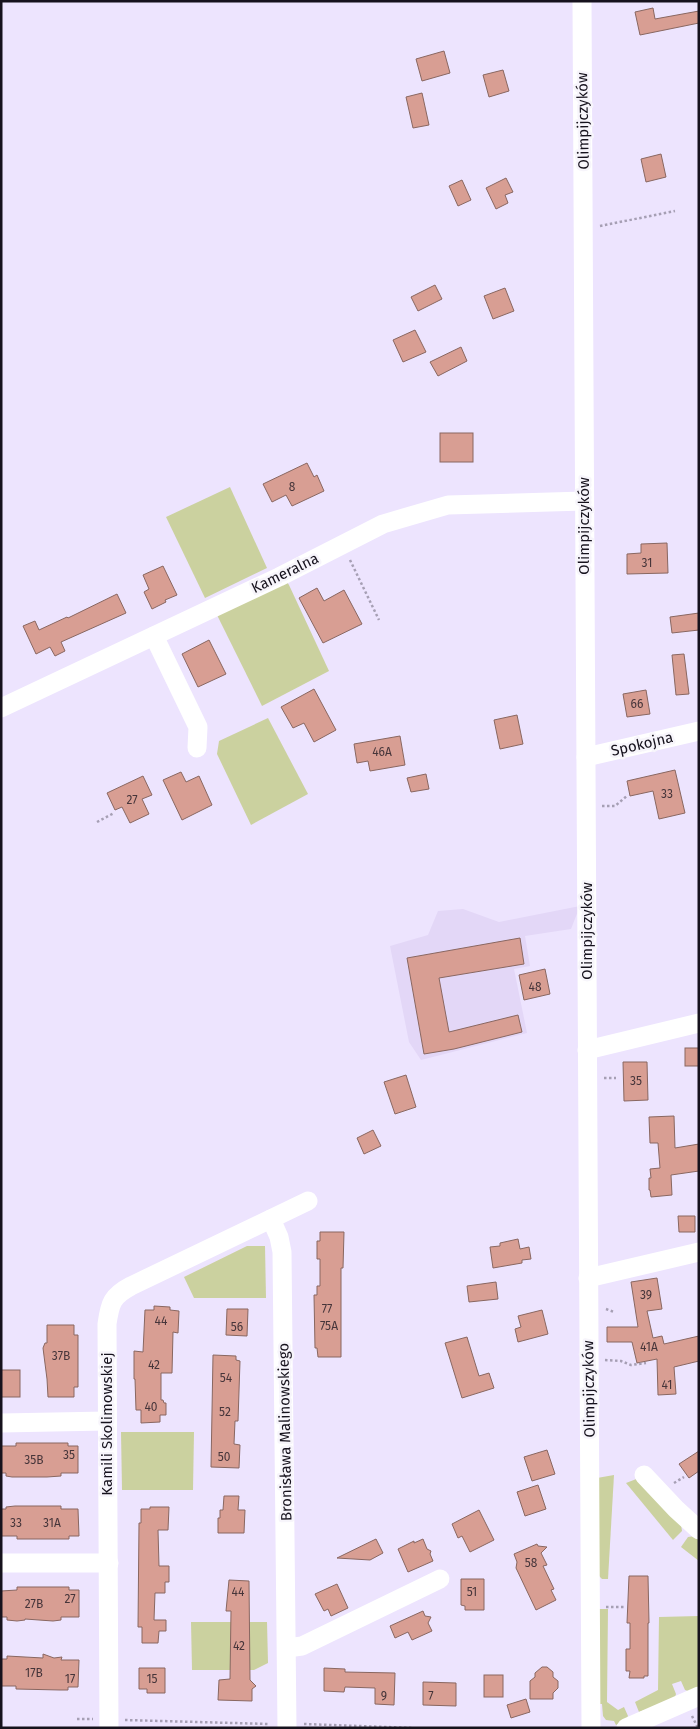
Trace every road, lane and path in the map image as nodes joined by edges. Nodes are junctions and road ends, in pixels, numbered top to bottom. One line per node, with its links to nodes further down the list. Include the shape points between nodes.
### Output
1 (582, 1): 3 (street, Olimpijczyków)
2 (674, 211): 3 (path)
3 (584, 230): 4 (street, Olimpijczyków)
4 (584, 501): 5 (street, Kameralna, via 448,505 383,524); 11 (street, Olimpijczyków)
5 (343, 545): 6 (path); 7 (street, Kameralna)
6 (379, 620)
7 (154, 636): 8 (street, Kameralna); 10 (street, via 198,727)
8 (1, 708)
9 (699, 730): 11 (street, Spokojna)
10 (197, 748)
11 (586, 757): 13 (street, Olimpijczyków)
12 (628, 796): 13 (path, via 619,804 606,806)
13 (586, 797): 17 (street, Olimpijczyków)
14 (114, 813): 15 (path)
15 (97, 822)
16 (699, 1024): 17 (street)
17 (588, 1050): 21 (street, Olimpijczyków)
18 (308, 1201): 19 (street, Kamili Skolimowskiej)
19 (271, 1219): 24 (street, Kamili Skolimowskiej, via 116,1295 107,1324); 31 (street, Bronisława Malinowskiego, via 282,1252)
20 (699, 1252): 21 (street)
21 (588, 1278): 22 (street, Olimpijczyków)
22 (588, 1360): 23 (path, via 616,1360 631,1365); 37 (street, Olimpijczyków)
23 (646, 1363)
24 (107, 1421): 25 (street); 29 (street, Kamili Skolimowskiej)
25 (1, 1423)
26 (644, 1475): 27 (street)
27 (699, 1530)
28 (1, 1563): 29 (street)
29 (109, 1563): 34 (street, Kamili Skolimowskiej)
30 (440, 1580): 31 (street, via 302,1646)
31 (287, 1648): 36 (street, Bronisława Malinowskiego)
32 (694, 1703): 38 (street); 39 (path)
33 (77, 1719): 34 (path)
34 (109, 1721): 35 (path)
35 (269, 1724)
36 (287, 1728)
37 (590, 1728)
38 (626, 1728)
39 (698, 1728)

